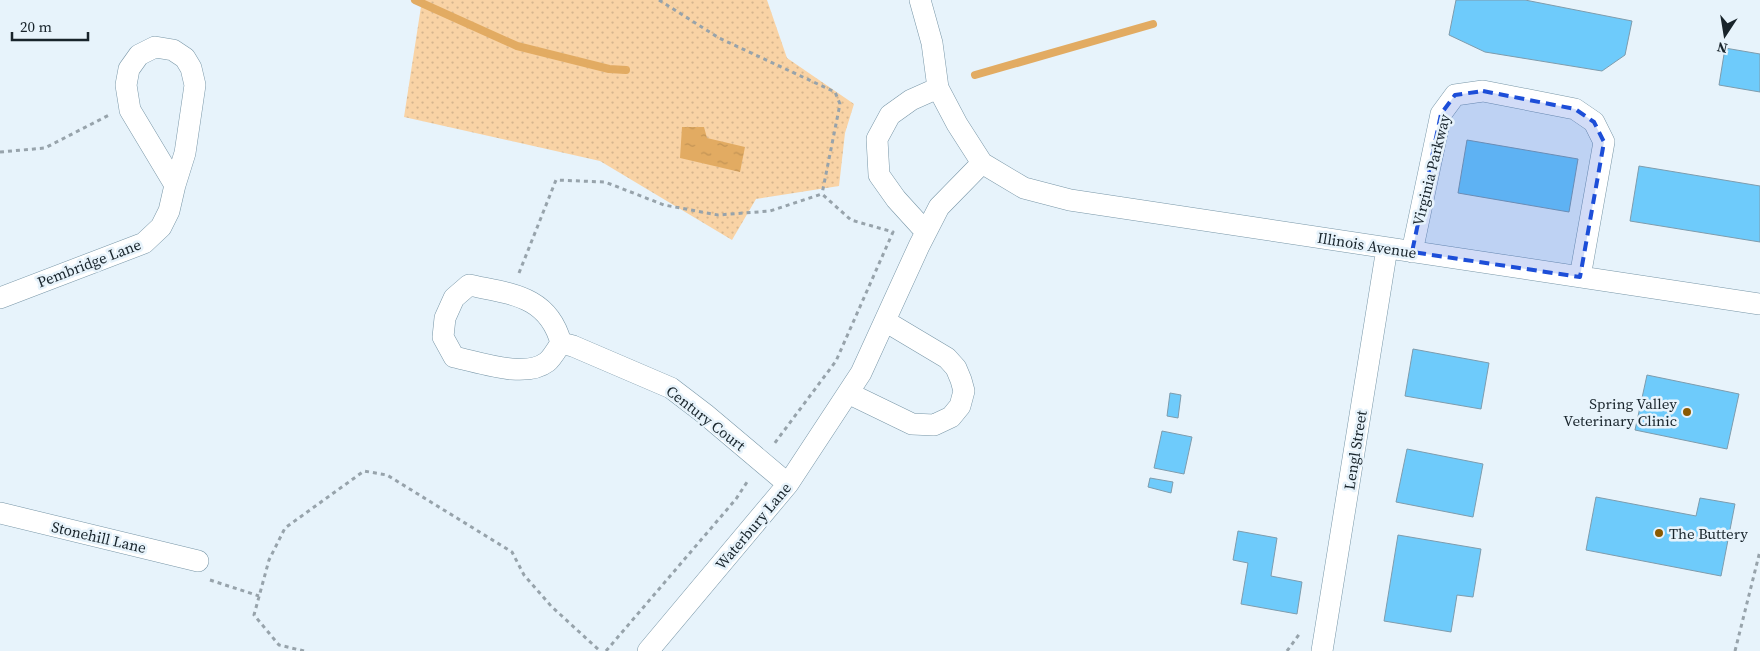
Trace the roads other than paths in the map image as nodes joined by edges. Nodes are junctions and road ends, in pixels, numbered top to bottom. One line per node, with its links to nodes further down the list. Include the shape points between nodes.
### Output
1 (920, 0): 2 (street, via 932,43)
2 (938, 88): 3 (street); 5 (street, via 911,100 890,115 876,139 879,175 896,200)
3 (982, 163): 5 (street, Waterbury Lane, via 939,207); 6 (street, Illinois Avenue, via 1024,188 1070,200)
4 (175, 185): 4 (street, Pembridge Lane, via 186,153 195,85 185,58 172,50 155,47 139,55 129,69 126,85 130,110); 9 (street, Pembridge Lane, via 169,211 161,227 144,243)
5 (926, 232): 11 (street, Waterbury Lane)
6 (1387, 248): 7 (street, Illinois Avenue); 18 (street, Lengl Street)
7 (1412, 252): 8 (street, Illinois Avenue); 8 (street, Virginia Parkway, via 1441,114 1455,95 1484,91 1575,109 1594,122 1604,142)
8 (1580, 277): 10 (street, Illinois Avenue)
9 (0, 298)
10 (1760, 304)
11 (884, 322): 13 (street, Waterbury Lane, via 861,373); 13 (street, via 946,358 956,368 964,391 960,406 951,417 934,425 912,424)
12 (561, 343): 12 (street, via 547,362 518,370 454,357 443,337 444,318 454,298 469,285 533,302 548,316); 14 (street, Century Court, via 671,388)
13 (848, 393): 14 (street, Waterbury Lane)
14 (788, 484): 17 (street, Waterbury Lane)
15 (0, 513): 16 (street, Stonehill Lane)
16 (198, 561)
17 (648, 651)
18 (1322, 651)

